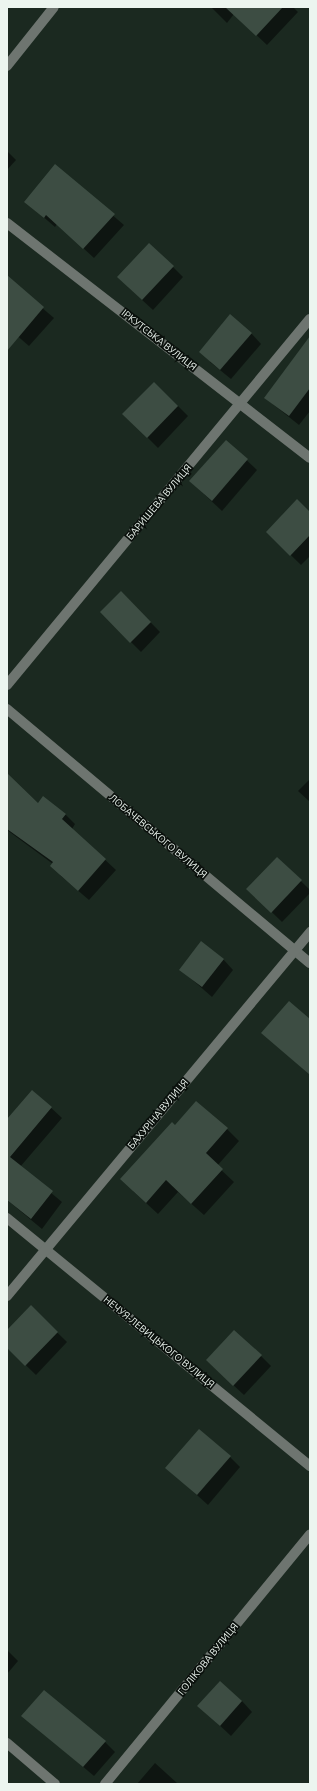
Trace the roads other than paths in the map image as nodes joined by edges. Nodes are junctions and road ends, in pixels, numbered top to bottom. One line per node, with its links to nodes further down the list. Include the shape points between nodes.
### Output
1 (54, 7): 2 (street)
2 (7, 66)
3 (7, 223): 5 (street, ІРКУТСЬКА ВУЛИЦЯ)
4 (310, 319): 5 (street, БАРИШЕВА ВУЛИЦЯ)
5 (240, 403): 6 (street, ІРКУТСЬКА ВУЛИЦЯ); 7 (street, БАРИШЕВА ВУЛИЦЯ)
6 (310, 458)
7 (7, 685)
8 (7, 709): 10 (street, ЛОБАЧЕВСЬКОГО ВУЛИЦЯ)
9 (310, 932): 10 (street, БАХУРІНА ВУЛИЦЯ)
10 (294, 950): 11 (street, ЛОБАЧЕВСЬКОГО ВУЛИЦЯ); 13 (street, БАХУРІНА ВУЛИЦЯ)
11 (310, 963)
12 (7, 1218): 13 (street, НЕЧУЯ-ЛЕВИЦЬКОГО ВУЛИЦЯ)
13 (46, 1249): 14 (street, БАХУРІНА ВУЛИЦЯ); 15 (street, НЕЧУЯ-ЛЕВИЦЬКОГО ВУЛИЦЯ)
14 (7, 1296)
15 (310, 1466)
16 (310, 1534): 19 (street, ГОЛІКОВА ВУЛИЦЯ)
17 (7, 1743): 18 (street)
18 (55, 1784)
19 (105, 1784)

